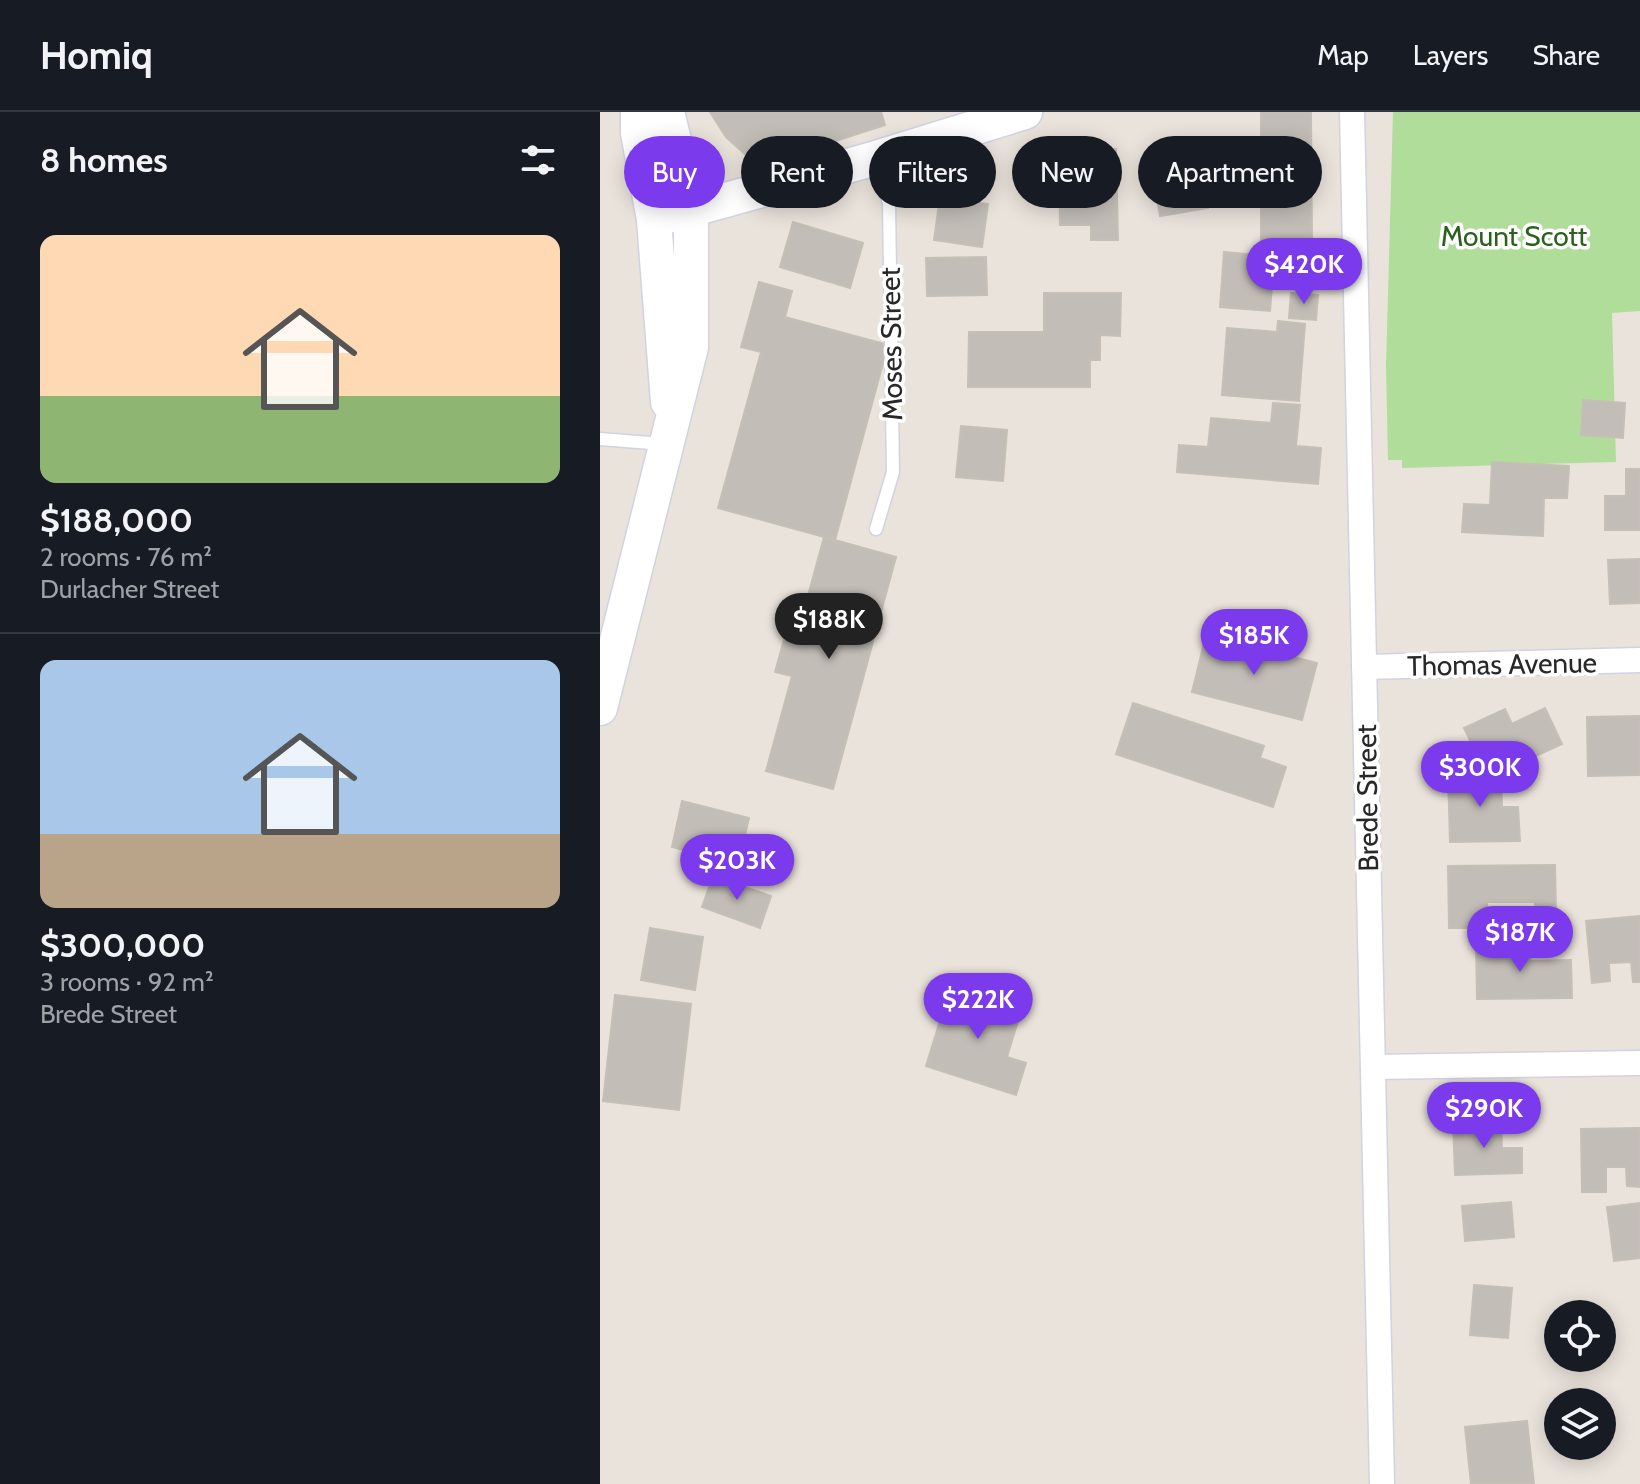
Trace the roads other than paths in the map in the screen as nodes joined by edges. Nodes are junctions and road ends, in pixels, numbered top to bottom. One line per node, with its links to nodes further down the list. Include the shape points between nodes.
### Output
1 (638, 112): 9 (main road)
2 (667, 112): 8 (main road)
3 (1025, 112): 5 (main road)
4 (1352, 112): 14 (street, Brede Street)
5 (947, 136)
6 (869, 160): 8 (main road)
7 (889, 208): 12 (lane, Moses Street, via 893,472)
8 (691, 210): 9 (main road); 10 (main road, via 691,347)
9 (654, 220): 10 (main road)
10 (668, 435): 11 (lane); 15 (main road)
11 (600, 439)
12 (876, 529)
13 (1640, 660): 14 (street, Thomas Avenue)
14 (1364, 667): 17 (street, Brede Street)
15 (602, 692)
16 (1640, 1063): 17 (street)
17 (1373, 1067): 18 (street, Brede Street)
18 (1382, 1484)

